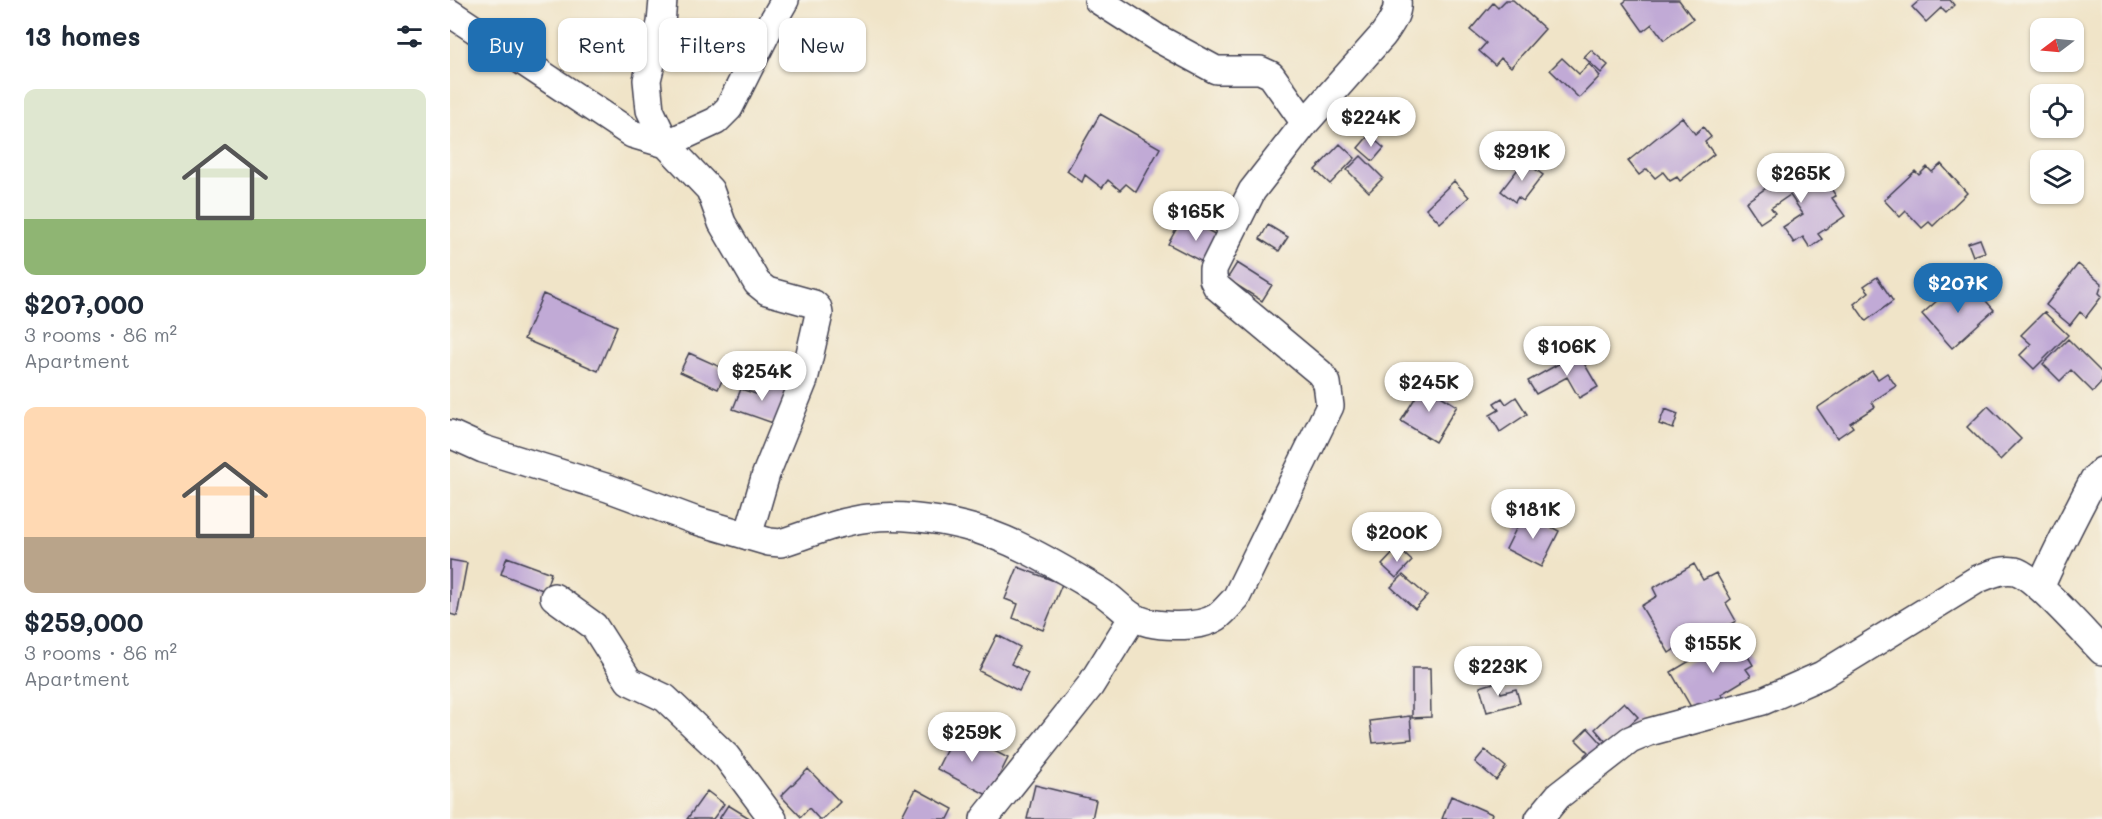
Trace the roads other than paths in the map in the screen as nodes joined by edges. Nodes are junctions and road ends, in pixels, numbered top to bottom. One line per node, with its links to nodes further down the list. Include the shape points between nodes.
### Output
1 (663, 0): 7 (street, via 647,88 650,110)
2 (785, 0): 7 (street, via 729,108 716,121)
3 (1098, 0): 6 (street, via 1216,70 1260,70 1271,75)
4 (1397, 0): 6 (street, via 1392,22 1383,35)
5 (450, 13): 7 (street, via 632,134)
6 (1305, 123): 13 (street, via 1252,191 1213,269 1213,279 1217,287 1320,373 1327,383 1330,406 1236,598 1224,611 1216,618 1188,625 1161,625)
7 (666, 144): 10 (street, via 710,190 722,223 757,284 766,291 818,308 804,380 766,474)
8 (450, 434): 10 (street)
9 (2102, 471): 11 (street, via 2054,554)
10 (748, 536): 13 (street, via 781,543 852,520 886,517 963,525 1010,541 1102,592)
11 (2040, 588): 14 (street); 17 (street, via 2017,572 1999,570 1978,579 1822,675 1763,701 1630,740 1558,796)
12 (554, 597): 15 (street, via 594,626 629,681 665,698 726,756)
13 (1133, 617): 16 (street, via 1090,686)
14 (2102, 651)
15 (773, 819)
16 (984, 819)
17 (1539, 819)

